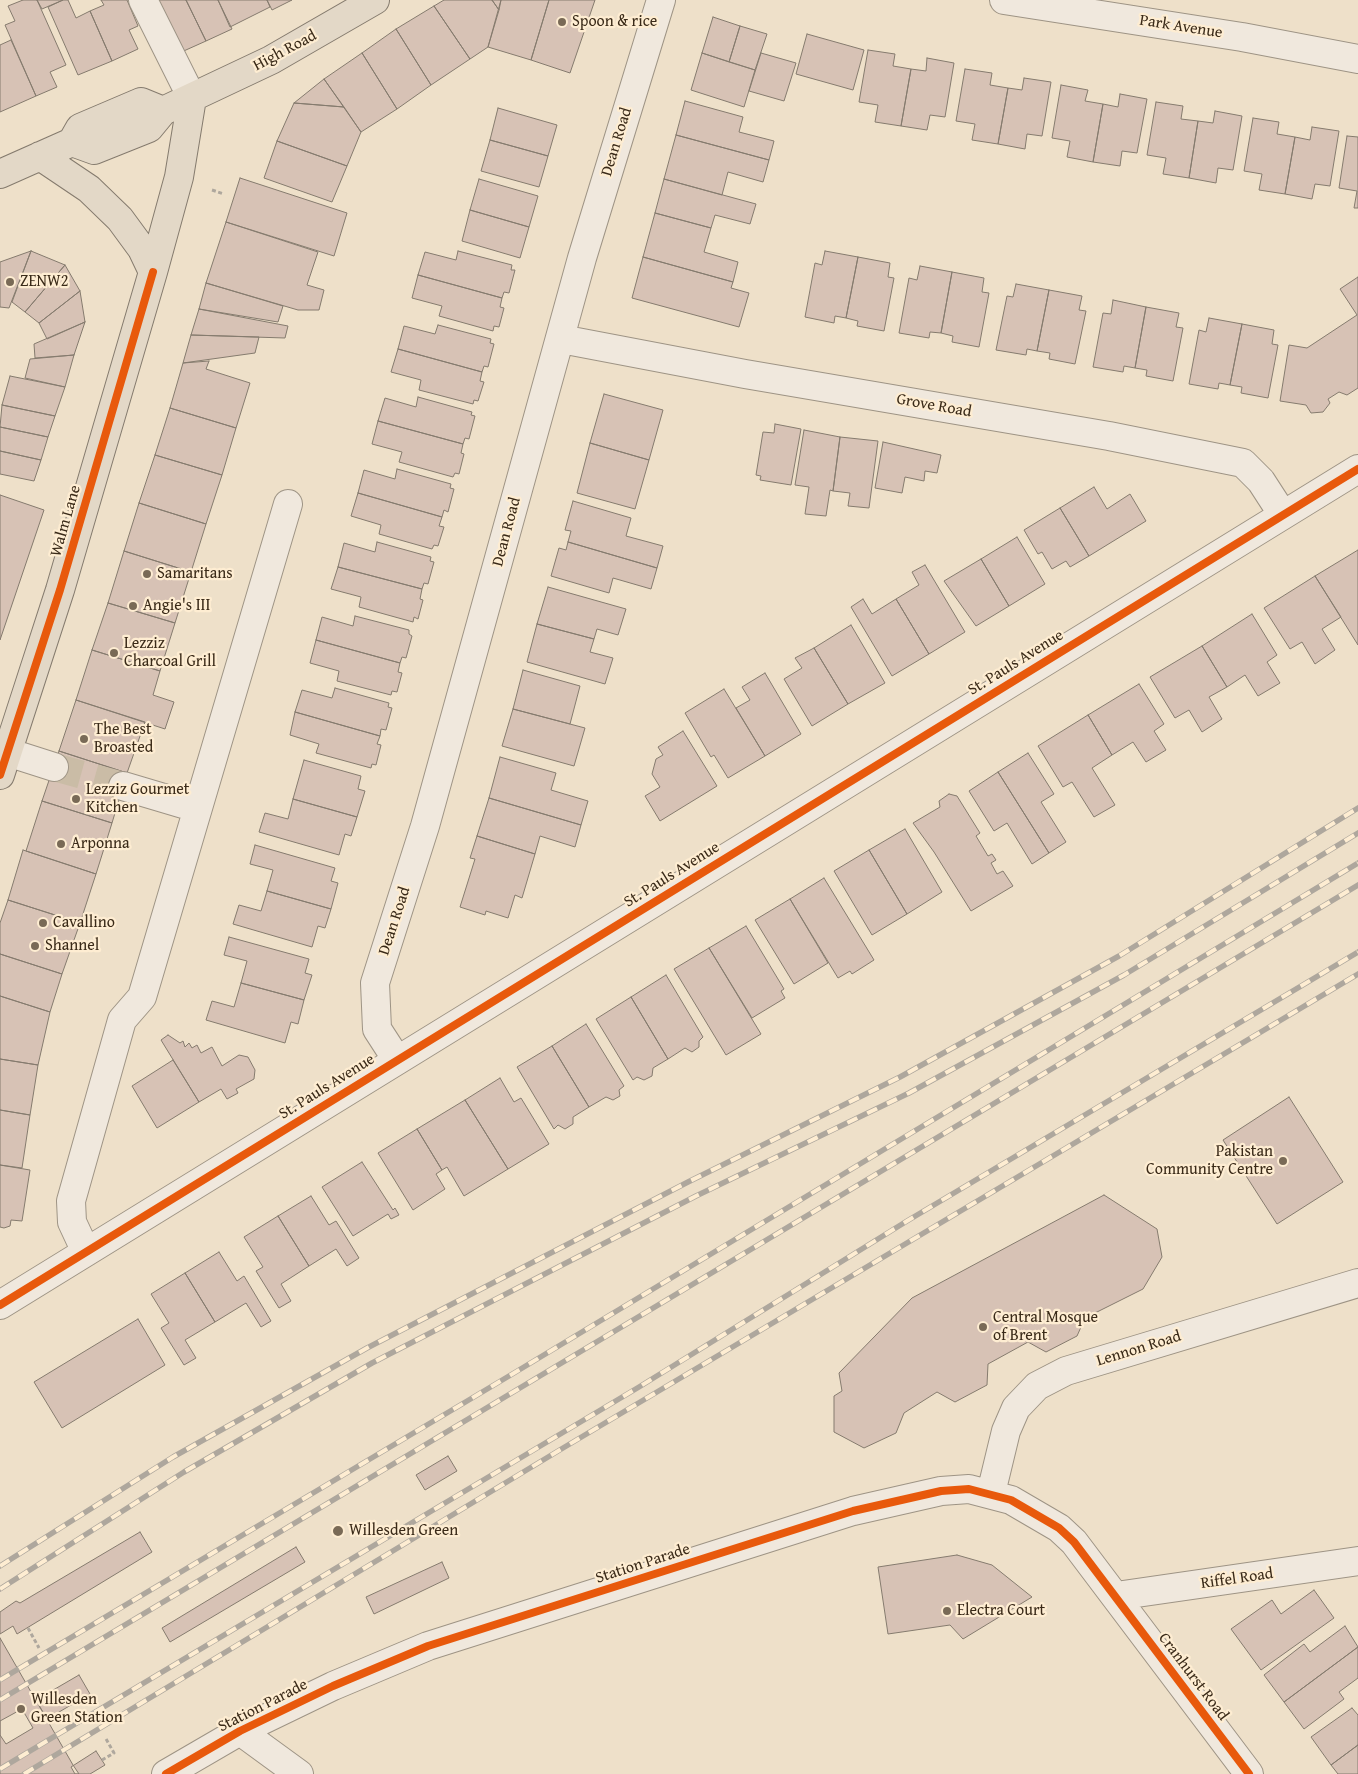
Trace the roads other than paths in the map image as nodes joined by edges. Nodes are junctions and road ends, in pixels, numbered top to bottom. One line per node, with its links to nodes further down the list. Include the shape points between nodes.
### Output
1 (143, 0): 7 (street)
2 (375, 0): 7 (main road, High Road, via 287,51)
3 (661, 0): 11 (street, Dean Road)
4 (1004, 0): 5 (street, Park Avenue)
5 (1077, 6): 6 (street, Park Avenue)
6 (1358, 59)
7 (192, 98): 8 (main road, High Road, via 163,111 149,128 94,150 72,142); 10 (main road, Walm Lane, via 179,177)
8 (40, 156): 9 (main road); 10 (main road, via 89,190 120,219 142,249)
9 (0, 174)
10 (153, 272): 15 (main road, Walm Lane, via 60,590)
11 (560, 339): 14 (street, Grove Road, via 1109,436 1243,463 1262,481); 19 (street, Dean Road, via 425,826 375,983 377,1029)
12 (1358, 469): 14 (street, St. Pauls Avenue)
13 (288, 504): 18 (street)
14 (1283, 515): 19 (street, St. Pauls Avenue)
15 (4, 763): 16 (street)
16 (54, 766)
17 (123, 786): 18 (street)
18 (197, 808): 20 (street, via 142,997 122,1020 71,1201 72,1222)
19 (397, 1060): 20 (street, St. Pauls Avenue)
20 (86, 1252): 22 (street, St. Pauls Avenue)
21 (1358, 1283): 23 (street, Lennon Road, via 1066,1371 1037,1386 1016,1408 1006,1431)
22 (0, 1305)
23 (991, 1493): 25 (street, Station Parade, via 1011,1500 1059,1528 1074,1542); 26 (street, Station Parade, via 969,1489 941,1491 852,1511 428,1646 333,1686)
24 (1358, 1561): 25 (street, Riffel Road)
25 (1116, 1596): 29 (street, Cranhurst Road)
26 (240, 1731): 27 (street, Station Parade); 28 (street)
27 (166, 1774)
28 (299, 1774)
29 (1249, 1774)

